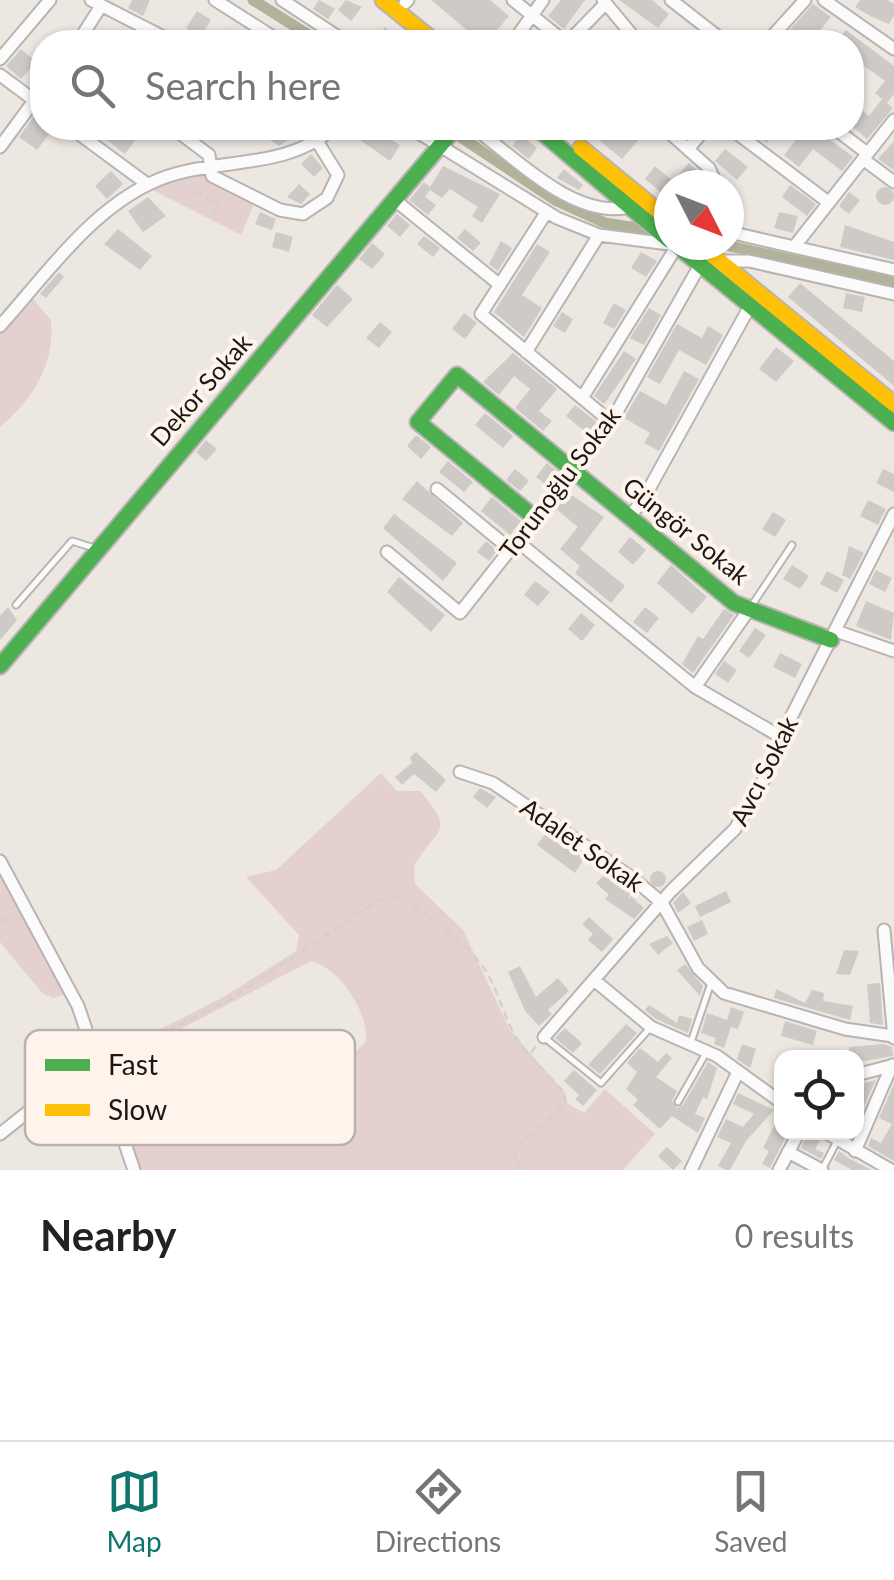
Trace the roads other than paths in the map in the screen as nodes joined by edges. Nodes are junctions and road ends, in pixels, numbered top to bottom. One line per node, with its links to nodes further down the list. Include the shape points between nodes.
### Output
1 (50, 0): 27 (street)
2 (215, 0): 16 (street)
3 (282, 0): 17 (street)
4 (383, 0): 18 (main road)
5 (512, 0): 13 (street)
6 (543, 0): 13 (street)
7 (671, 0): 24 (street)
8 (805, 0): 25 (street)
9 (824, 0): 26 (street)
10 (405, 1): 19 (main road)
11 (604, 2): 22 (street); 23 (street)
12 (96, 3): 14 (street); 15 (street)
13 (532, 16): 20 (street); 21 (street)
14 (84, 30)
15 (149, 30)
16 (263, 30)
17 (328, 30)
18 (420, 30)
19 (439, 30)
20 (522, 30)
21 (551, 30)
22 (578, 30)
23 (628, 30)
24 (710, 30)
25 (778, 30)
26 (894, 48)
27 (0, 60)
28 (0, 75): 29 (street)
29 (30, 93)
30 (30, 111): 45 (street)
31 (894, 120): 48 (street)
32 (88, 140): 52 (street)
33 (189, 140): 49 (street, via 209,155)
34 (315, 140): 44 (street)
35 (430, 140): 46 (street)
36 (447, 140): 46 (main road, Dekor Sokak)
37 (491, 140): 55 (street, via 577,200 606,209)
38 (551, 140): 55 (main road)
39 (572, 140): 56 (main road)
40 (678, 140): 47 (street)
41 (695, 140): 47 (street)
42 (746, 140): 54 (street)
43 (847, 140): 48 (street)
44 (318, 142): 49 (street, via 293,153); 49 (street, via 338,175 311,212 280,210 212,176)
45 (0, 147)
46 (442, 148): 53 (main road, Dekor Sokak); 57 (street)
47 (688, 148): 50 (street)
48 (865, 156): 51 (street); 54 (street)
49 (210, 164): 52 (street)
50 (710, 170)
51 (894, 182)
52 (148, 184): 71 (street, via 93,224)
53 (396, 201): 68 (street); 84 (main road, Dekor Sokak)
54 (828, 202): 62 (street)
55 (630, 207): 58 (main road)
56 (654, 207)
57 (546, 213): 59 (street); 68 (street)
58 (654, 228)
59 (599, 234): 61 (street); 72 (street)
60 (744, 235): 62 (street)
61 (654, 241)
62 (794, 246): 67 (street)
63 (664, 260): 73 (street)
64 (694, 260): 66 (main road)
65 (719, 260): 69 (street); 74 (main road)
66 (700, 265): 70 (main road); 75 (street, Torunoğlu Sokak)
67 (894, 270)
68 (500, 285): 72 (street, via 480,314)
69 (894, 294)
70 (750, 306): 76 (main road); 81 (street)
71 (0, 326)
72 (526, 352): 73 (street)
73 (582, 398): 75 (street)
74 (894, 404)
75 (611, 422): 77 (street, Torunoğlu Sokak)
76 (894, 423)
77 (572, 472): 80 (street, Torunoğlu Sokak); 80 (main road, Güngör Sokak, via 458,375 418,422); 81 (main road, Güngör Sokak)
78 (438, 489): 82 (street)
79 (894, 514): 88 (street, Avcı Sokak)
80 (535, 518): 82 (street, Torunoğlu Sokak)
81 (628, 518): 87 (main road, Güngör Sokak)
82 (513, 545): 85 (street, Torunoğlu Sokak, via 460,612); 91 (street)
83 (792, 546): 87 (lane)
84 (97, 549): 86 (lane, via 72,541); 90 (main road, Dekor Sokak)
85 (387, 552)
86 (16, 605)
87 (748, 611): 88 (main road, Güngör Sokak); 91 (street)
88 (834, 636): 89 (street, Güngör Sokak); 92 (street, Avcı Sokak)
89 (894, 651)
90 (0, 666)
91 (695, 687): 92 (street)
92 (781, 737): 95 (street, Avcı Sokak, via 735,829)
93 (460, 772): 95 (street, Adalet Sokak, via 510,794)
94 (0, 861): 100 (street)
95 (662, 903): 97 (street, Avcı Sokak); 98 (street, Adalet Sokak)
96 (884, 930): 102 (street)
97 (594, 980): 99 (street); 101 (street, Avcı Sokak)
98 (710, 983): 102 (street, via 760,1006); 103 (lane)
99 (651, 1026): 101 (lane, via 601,1083); 103 (street)
100 (86, 1030)
101 (544, 1037)
102 (893, 1037)
103 (690, 1044): 104 (street)
104 (707, 1050): 107 (street); 109 (lane)
105 (893, 1065): 106 (street); 115 (street)
106 (864, 1073)
107 (738, 1074): 108 (street); 119 (street)
108 (774, 1099)
109 (678, 1102)
110 (25, 1114): 111 (street)
111 (0, 1134)
112 (795, 1140): 116 (street)
113 (837, 1141): 115 (street); 121 (lane)
114 (125, 1145): 118 (street)
115 (855, 1150): 117 (street)
116 (788, 1152): 120 (street); 121 (street)
117 (891, 1165)
118 (134, 1170)
119 (690, 1170)
120 (779, 1170)
121 (822, 1170)

